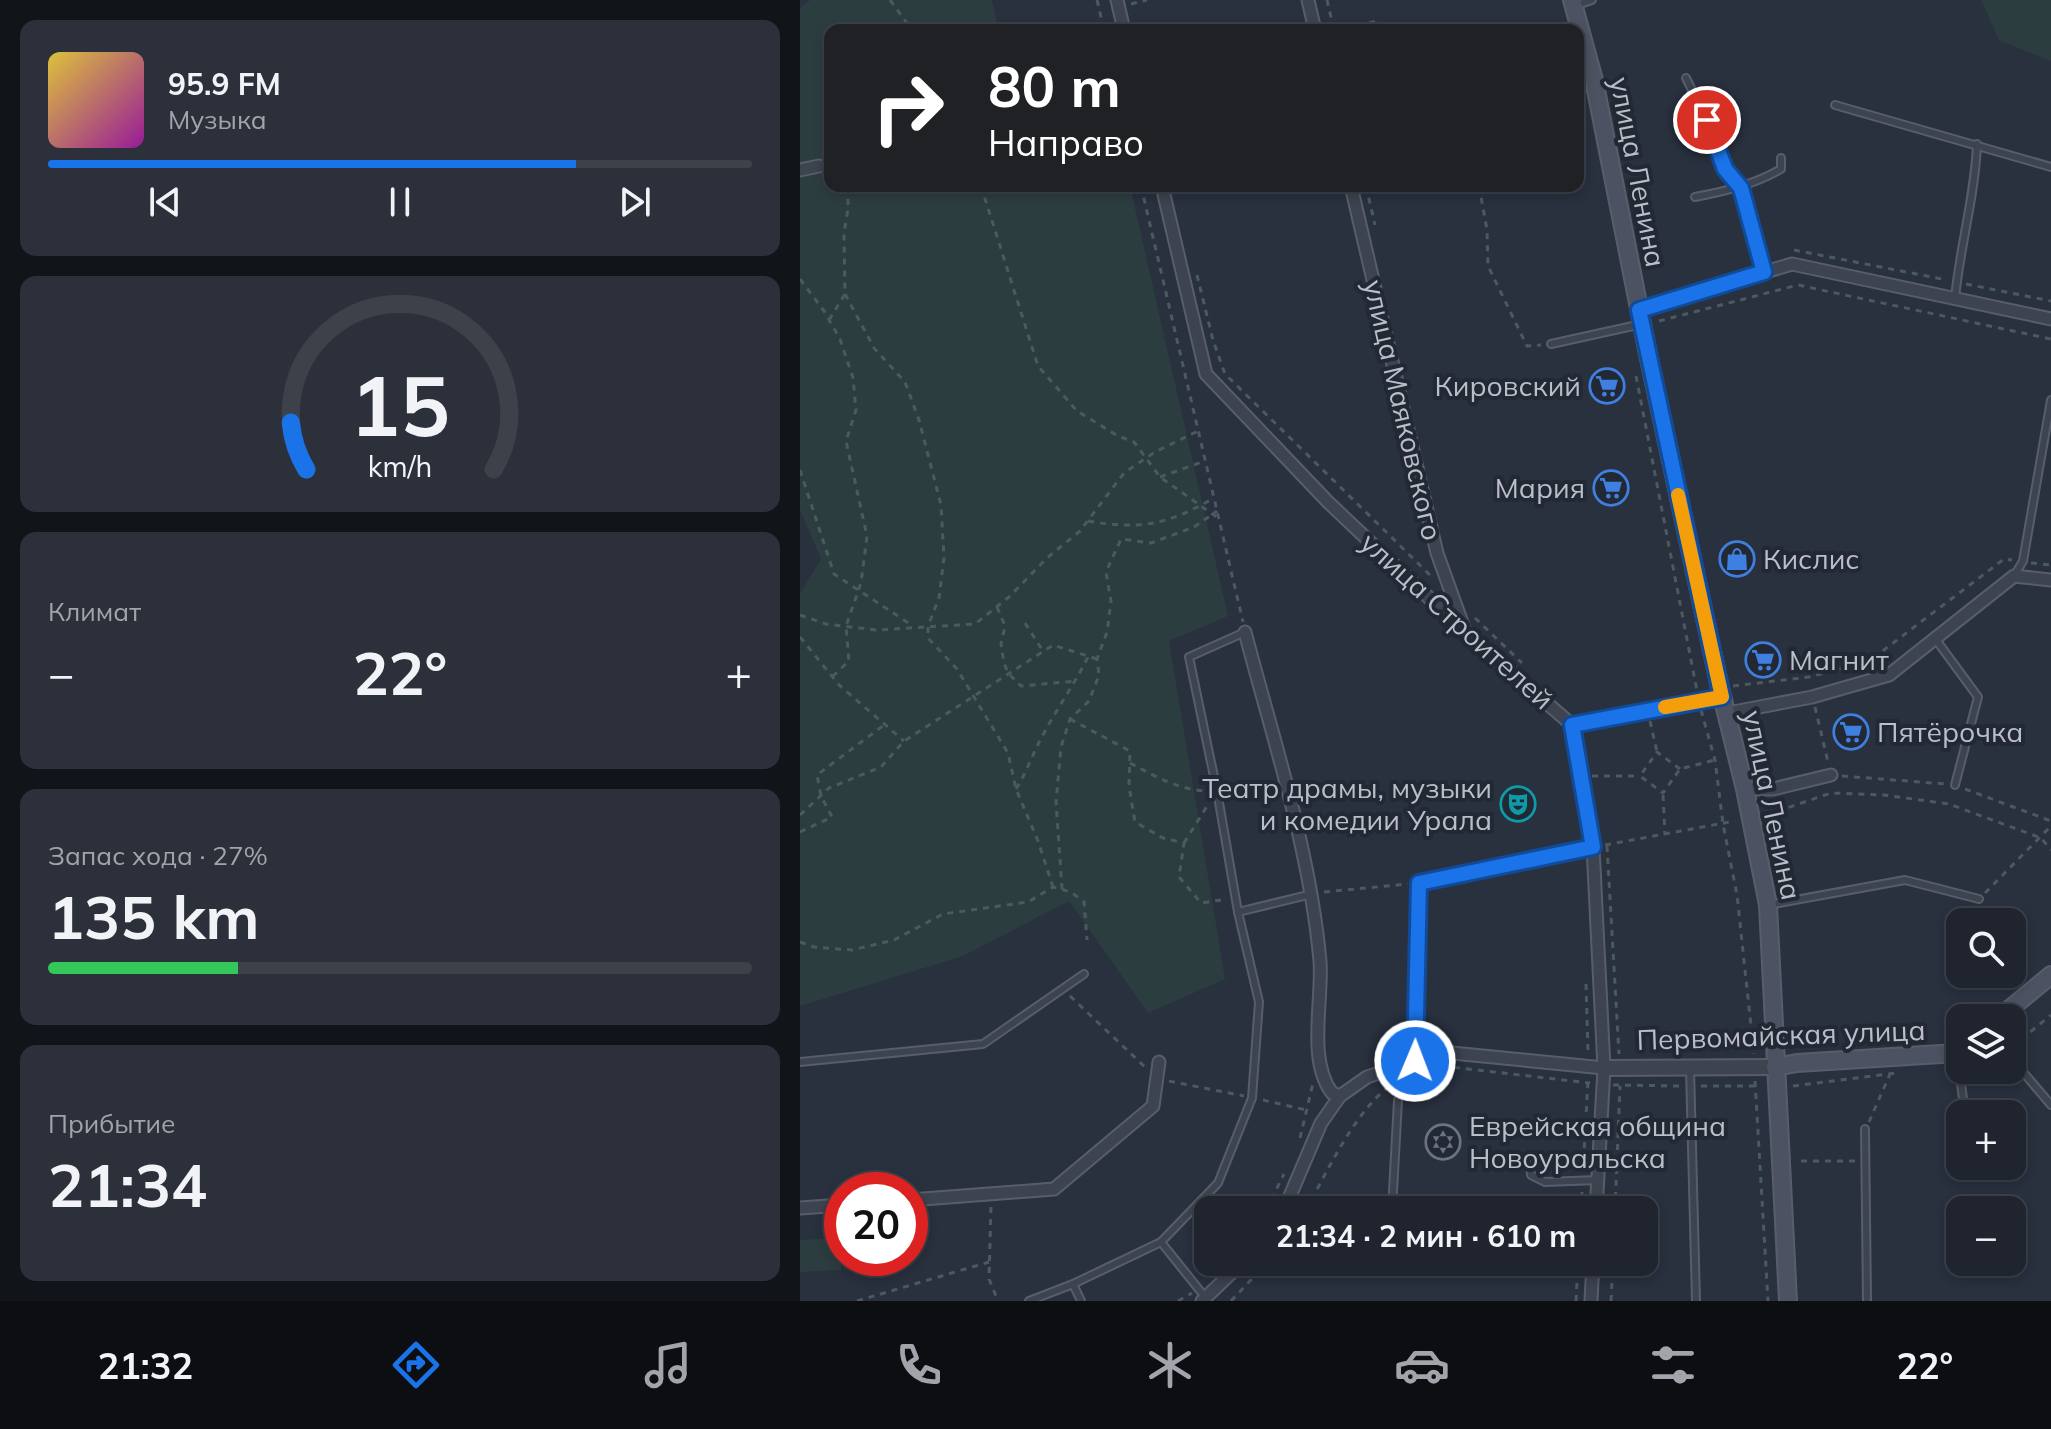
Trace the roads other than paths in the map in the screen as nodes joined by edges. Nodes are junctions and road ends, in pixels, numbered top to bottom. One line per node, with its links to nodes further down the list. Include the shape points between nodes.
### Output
1 (1117, 0): 5 (street)
2 (1308, 0): 6 (street)
3 (1592, 0): 4 (lane)
4 (1573, 3): 7 (main road, улица Ленина)
5 (1123, 24)
6 (1314, 24)
7 (1579, 24)
8 (1584, 43): 22 (main road, улица Ленина)
9 (1686, 78): 16 (lane, via 1725,169)
10 (1835, 105): 11 (lane)
11 (1977, 144): 14 (lane); 21 (lane)
12 (1781, 158): 16 (lane, via 1781,169)
13 (819, 166): 15 (street)
14 (2051, 167)
15 (800, 170)
16 (1741, 188): 19 (lane); 20 (lane)
17 (1163, 192): 29 (street, улица Строителей, via 1206,374 1328,502)
18 (1352, 192): 29 (street, улица Маяковского, via 1437,553)
19 (1695, 197)
20 (1764, 272): 21 (street, via 1792,264); 22 (street)
21 (1955, 298): 23 (street)
22 (1640, 317): 24 (lane); 31 (main road, улица Ленина)
23 (2051, 319)
24 (1551, 344)
25 (2051, 400): 26 (lane, via 2023,561)
26 (2014, 576): 27 (street); 30 (street)
27 (2051, 580)
28 (1245, 632): 37 (street); 40 (lane, via 1189,657)
29 (1465, 632): 32 (street, улица Строителей)
30 (1934, 637): 31 (street, via 1889,675 1812,697); 34 (lane, via 1978,697)
31 (1723, 699): 32 (lane, via 1698,697); 35 (main road, улица Ленина)
32 (1572, 725): 36 (street, улица Строителей)
33 (1831, 775): 35 (street, via 1773,789)
34 (1955, 785)
35 (1745, 789): 39 (main road, улица Ленина)
36 (1593, 847): 45 (lane, via 1419,883); 48 (street, улица Строителей)
37 (1313, 894): 40 (lane); 53 (street, via 1321,1073 1332,1093)
38 (1979, 899): 39 (lane, via 1905,880)
39 (1768, 905): 50 (main road, улица Ленина)
40 (1238, 912): 66 (lane, via 1259,1002 1252,1098 1218,1183)
41 (1084, 974): 46 (lane, via 983,1044)
42 (2051, 975): 43 (main road)
43 (2016, 1004)
44 (1946, 1053): 50 (main road, Первомайская улица)
45 (1415, 1061): 48 (street, via 1442,1052); 53 (street, via 1367,1077)
46 (800, 1062)
47 (1159, 1062): 63 (street, via 1153,1106 1054,1189)
48 (1596, 1067): 49 (street, Первомайская улица); 59 (street, улица Строителей, via 1603,1085)
49 (1690, 1067): 50 (street, Первомайская улица); 74 (lane)
50 (1775, 1067): 75 (main road, улица Ленина)
51 (2026, 1076): 56 (lane)
52 (1961, 1084): 54 (lane)
53 (1340, 1096): 60 (street, via 1321,1123)
54 (1963, 1099)
55 (1398, 1100): 61 (lane)
56 (2051, 1105)
57 (1865, 1129): 76 (lane)
58 (1530, 1165): 59 (lane, via 1531,1175 1545,1182)
59 (1598, 1180): 62 (street, улица Строителей)
60 (1294, 1196)
61 (1393, 1196)
62 (1597, 1196)
63 (928, 1198)
64 (824, 1206): 65 (street)
65 (800, 1208)
66 (1161, 1242): 69 (lane); 70 (lane)
67 (1229, 1276): 70 (street)
68 (1592, 1276): 73 (street)
69 (1073, 1284): 71 (lane); 72 (lane)
70 (1204, 1300)
71 (1029, 1301)
72 (1081, 1301)
73 (1591, 1301)
74 (1696, 1301)
75 (1788, 1301)
76 (1867, 1301)

